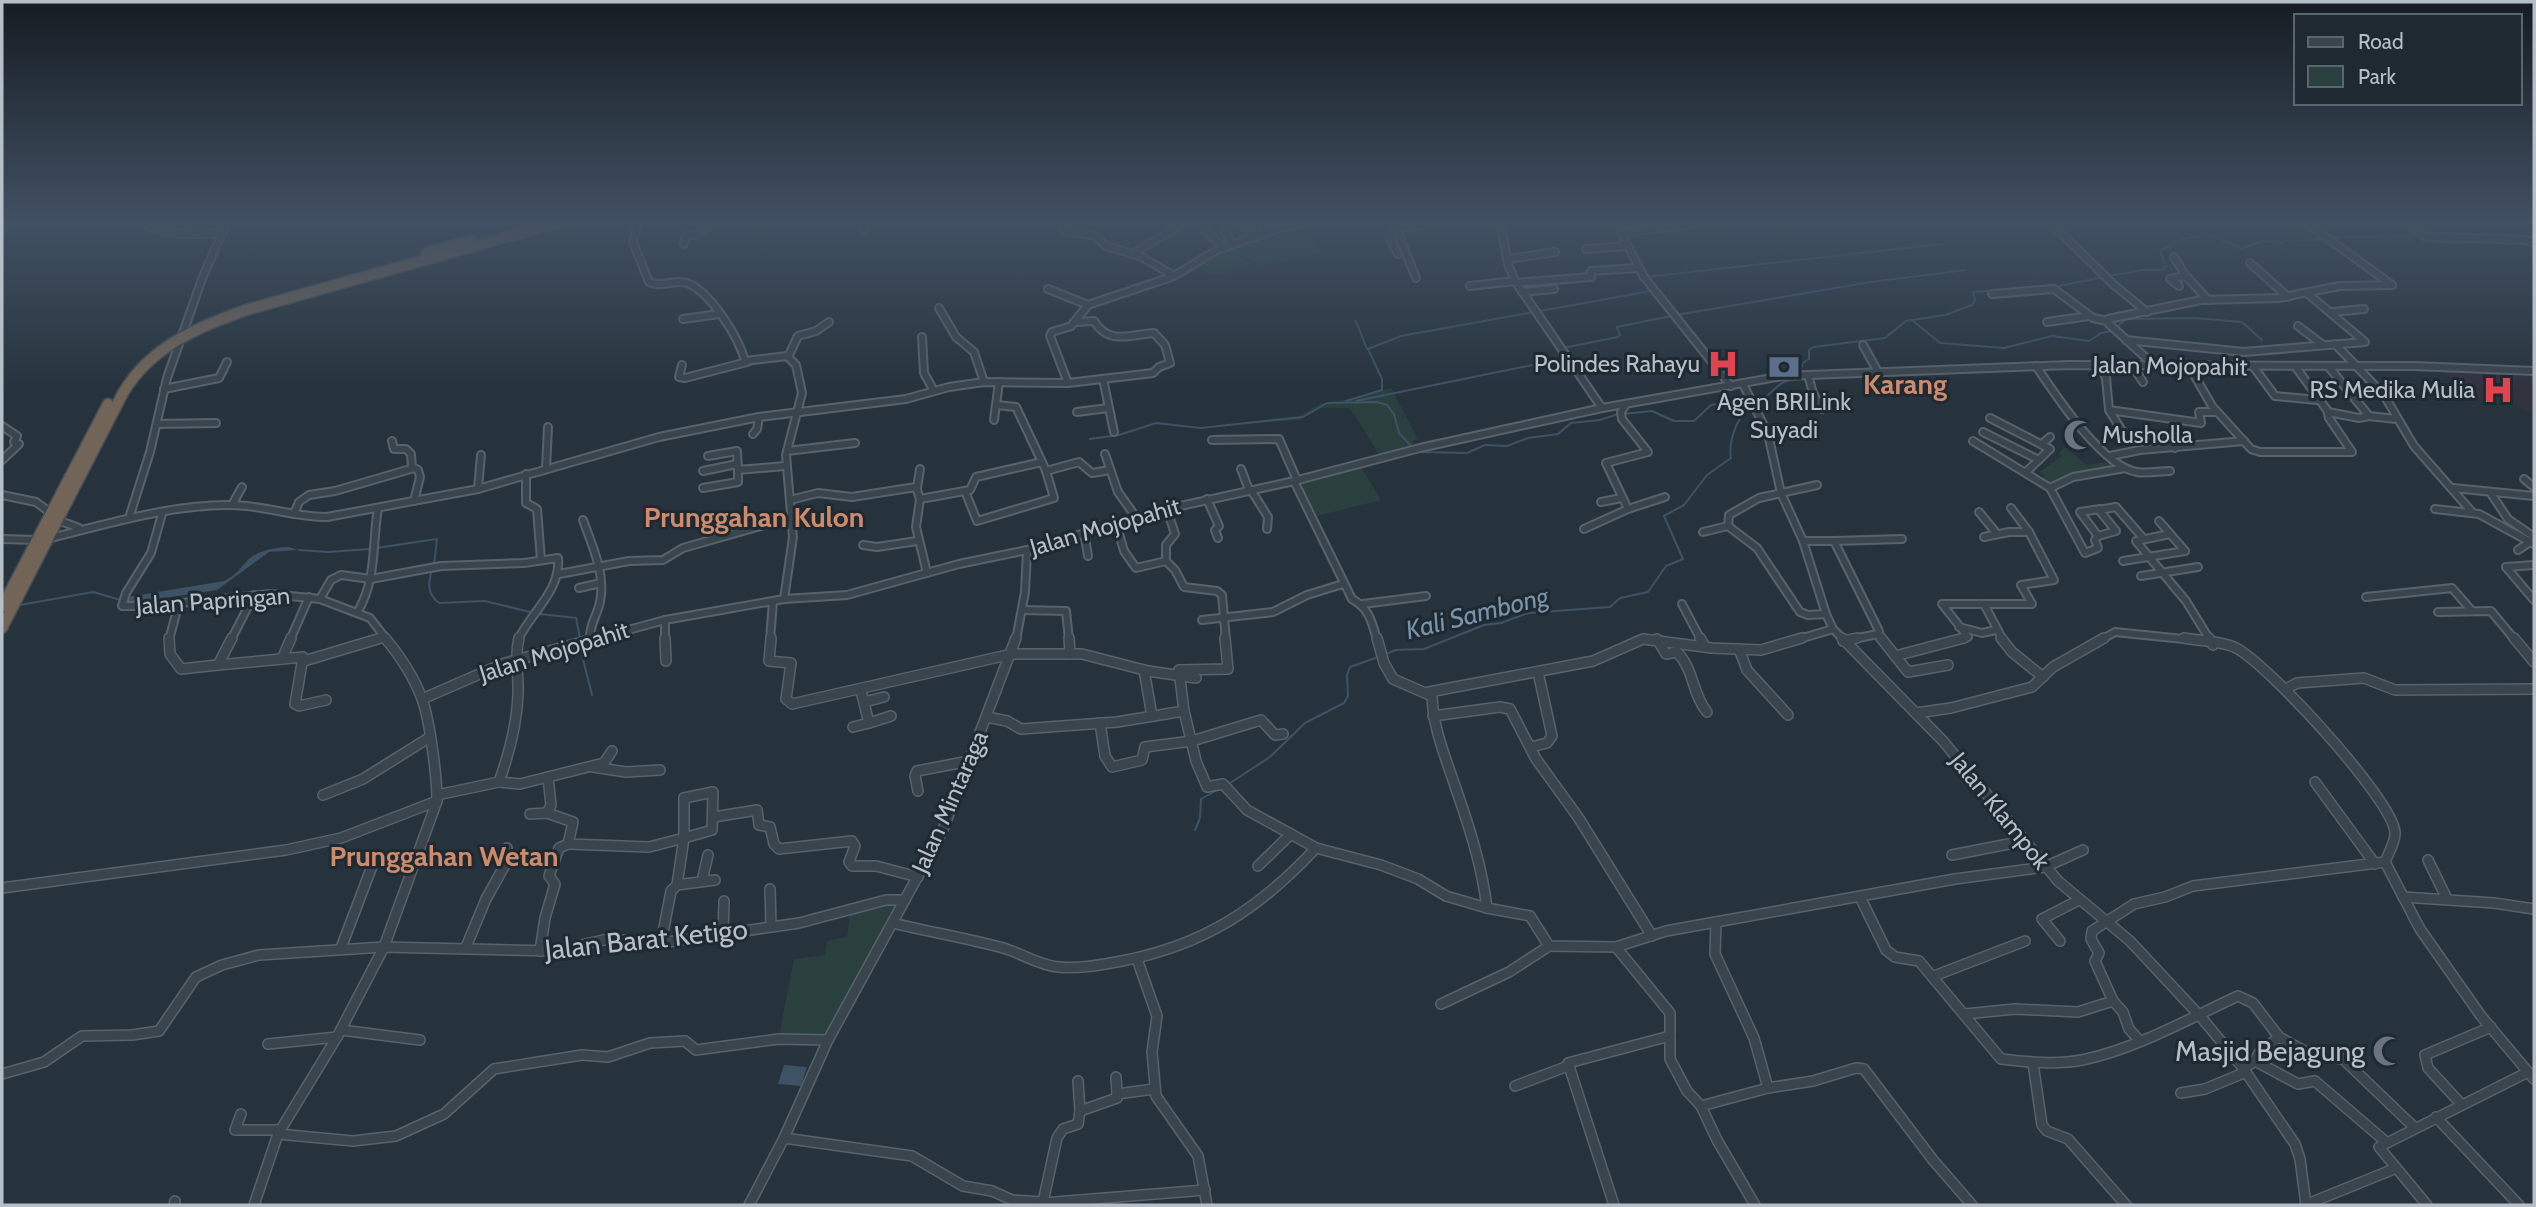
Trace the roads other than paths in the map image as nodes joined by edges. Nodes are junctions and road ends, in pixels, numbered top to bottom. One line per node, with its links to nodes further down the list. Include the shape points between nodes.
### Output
1 (203, 277): 37 (street)
2 (341, 277): 37 (highway, via 230,310)
3 (364, 277): 37 (highway, via 246,310)
4 (647, 277): 29 (street, via 655,285 692,285)
5 (1170, 277): 24 (street)
6 (1514, 277): 14 (street)
7 (1587, 277): 14 (street)
8 (1645, 277): 65 (street)
9 (2108, 277): 27 (street)
10 (2179, 277): 16 (street, via 2171,279)
11 (2187, 277): 23 (street)
12 (2266, 277): 22 (street)
13 (2381, 277): 20 (street, via 2392,285 2340,286)
14 (1516, 282): 15 (street); 19 (street)
15 (1470, 286)
16 (2179, 286)
17 (1048, 289): 24 (street)
18 (1554, 289): 19 (street)
19 (1522, 292): 72 (street)
20 (2307, 293): 22 (street); 28 (street)
21 (1992, 294): 30 (street, via 2057,289)
22 (2287, 297): 23 (street)
23 (2208, 300): 27 (street)
24 (1088, 305): 32 (street)
25 (939, 308): 60 (street, via 956,337 974,352)
26 (2364, 309): 28 (street)
27 (2147, 312): 35 (street, via 2118,316)
28 (2332, 312): 40 (street, via 2365,342)
29 (719, 314): 31 (street); 45 (street, via 740,343)
30 (2089, 316): 34 (street); 35 (street)
31 (683, 319)
32 (1075, 321): 59 (street, via 1096,321 1102,334 1109,337 1154,333 1165,345 1170,363 1155,372); 63 (street, via 1050,336)
33 (829, 322): 43 (street, via 798,337)
34 (2047, 322)
35 (2108, 323): 39 (street)
36 (2298, 326): 42 (street)
37 (183, 335): 66 (street); 154 (highway, via 133,366 95,427)
38 (922, 337): 67 (street, via 924,373)
39 (2126, 340): 42 (street, via 2233,352); 50 (street)
40 (2335, 344): 42 (street); 55 (street)
41 (1863, 345): 57 (street)
42 (2323, 345)
43 (788, 357): 45 (street); 78 (street, via 802,384)
44 (227, 362): 66 (street, via 219,378)
45 (747, 362): 46 (street, via 685,378 679,377)
46 (682, 365)
47 (2100, 365): 48 (street, Jalan Mojopahit); 49 (street, Jalan Mojopahit); 74 (street)
48 (2132, 365): 50 (street, Jalan Mojopahit); 62 (street)
49 (2036, 366): 57 (street, Jalan Mojopahit); 102 (street, via 2080,430)
50 (2155, 366): 51 (street, Jalan Mojopahit)
51 (2189, 366): 52 (street, Jalan Mojopahit); 76 (street)
52 (2253, 366): 53 (street, Jalan Mojopahit); 68 (street, via 2275,396)
53 (2295, 366): 54 (street, Jalan Mojopahit); 68 (street)
54 (2328, 366): 55 (street, Jalan Mojopahit); 79 (street)
55 (2357, 366): 56 (street, Jalan Mojopahit); 82 (street, via 2384,395)
56 (2534, 371)
57 (1878, 372): 58 (street, Jalan Mojopahit)
58 (1807, 375): 64 (street, Jalan Mojopahit); 73 (street)
59 (1103, 379): 63 (street); 71 (street)
60 (984, 382): 61 (street); 67 (street)
61 (999, 382): 63 (street); 70 (street)
62 (2143, 382)
63 (1068, 383)
64 (1743, 384): 65 (street, Jalan Mojopahit); 133 (street, Jalan Klampok, via 1768,434)
65 (1731, 386): 69 (street, Jalan Mojopahit)
66 (164, 389): 85 (street)
67 (934, 391): 78 (street, via 906,400)
68 (2317, 400): 77 (street)
69 (1626, 404): 72 (street, Jalan Mojopahit); 138 (street, via 1621,414 1648,452 1606,463)
70 (997, 405): 83 (street); 106 (street, via 1016,406)
71 (1108, 408): 75 (street); 88 (street)
72 (1602, 408): 121 (street, Jalan Mojopahit, via 1420,447)
73 (1822, 410)
74 (2109, 410): 76 (street, via 2201,423 2199,412); 98 (street, via 2124,434 2157,436)
75 (1077, 412)
76 (2217, 412): 95 (street)
77 (2328, 412): 79 (street); 95 (street, via 2352,452 2260,452)
78 (799, 413): 80 (street); 99 (street)
79 (2369, 416): 82 (street)
80 (759, 417): 90 (street); 110 (street, via 659,437)
81 (1990, 418): 97 (street)
82 (2396, 418): 128 (street)
83 (994, 420)
84 (216, 423): 85 (street)
85 (157, 424): 157 (street)
86 (2, 426): 104 (street, via 17,436 14,442 19,444)
87 (548, 427): 110 (street)
88 (1114, 432)
89 (1983, 432): 105 (street)
90 (753, 434)
91 (2050, 437): 97 (street)
92 (1212, 440): 121 (street, via 1279,439)
93 (392, 441): 109 (street, via 394,449 411,454)
94 (1973, 441): 118 (street)
95 (2244, 441): 98 (street)
96 (855, 443): 99 (street)
97 (2042, 444): 105 (street, via 2050,449)
98 (2175, 448): 102 (street)
99 (787, 451): 107 (street)
100 (1105, 454): 114 (street)
101 (708, 456): 108 (street, via 737,451)
102 (2110, 456): 111 (street)
103 (481, 458): 129 (street)
104 (2, 460)
105 (2039, 460): 118 (street)
106 (1042, 462): 116 (street); 131 (street, via 975,477 973,488)
107 (785, 466): 108 (street); 134 (street)
108 (738, 467): 115 (street); 125 (street, via 738,481)
109 (412, 468): 141 (street, via 420,473); 153 (street, via 306,496)
110 (546, 468): 119 (street)
111 (2125, 468): 117 (street); 127 (street, via 2074,477)
112 (920, 469): 126 (street)
113 (1241, 469): 130 (street)
114 (1110, 470): 116 (street, via 1092,472 1080,462); 156 (street, via 1121,498)
115 (703, 471)
116 (1046, 471): 131 (street, via 1055,497 1052,500 978,521)
117 (2170, 471)
118 (2026, 472): 127 (street)
119 (526, 474): 129 (street); 186 (street, via 526,503 538,511)
120 (2524, 479): 124 (street)
121 (1295, 480): 130 (street, Jalan Mojopahit); 198 (street)
122 (1817, 485): 133 (street)
123 (242, 487): 143 (street)
124 (2534, 487)
125 (704, 488)
126 (918, 488): 134 (street, via 852,497); 139 (street)
127 (2050, 488): 170 (street, via 2084,551 2098,548)
128 (2453, 488): 132 (street); 151 (street)
129 (478, 489): 141 (street)
130 (1250, 490): 140 (street, Jalan Mojopahit); 163 (street, via 1268,517)
131 (965, 491): 139 (street)
132 (2490, 492): 136 (street); 180 (street, via 2508,519)
133 (1781, 493): 161 (street, via 1738,508 1729,515); 178 (street, Jalan Klampok)
134 (789, 494): 155 (street)
135 (2, 495): 154 (street, via 37,502)
136 (2534, 496)
137 (1665, 497): 147 (street)
138 (1622, 498): 142 (street); 147 (street)
139 (920, 499): 177 (street)
140 (1207, 499): 146 (street, Jalan Mojopahit); 172 (street, via 1219,526 1215,530)
141 (414, 501): 144 (street)
142 (1601, 502)
143 (232, 505): 152 (street); 153 (street)
144 (378, 508): 153 (street, via 316,518); 196 (street)
145 (2011, 508): 167 (street)
146 (1167, 509): 156 (street, Jalan Mojopahit); 187 (street, via 1175,534 1166,545)
147 (1628, 509): 164 (street)
148 (2099, 509): 170 (street, via 2116,531); 170 (street, via 2080,514); 173 (street, via 2119,508)
149 (2435, 509): 151 (street)
150 (1979, 512): 168 (street)
151 (2472, 512): 180 (street)
152 (162, 514): 157 (street); 208 (street, Jalan Papringan, via 151,552 126,593 123,607)
153 (294, 514)
154 (54, 515): 162 (street); 176 (highway)
155 (792, 517): 190 (street, via 683,548 663,559); 205 (street, via 792,556)
156 (1136, 517): 160 (street, Jalan Mojopahit)
157 (129, 518): 162 (street)
158 (583, 520): 190 (street)
159 (2159, 520): 169 (street)
160 (1116, 523): 165 (street, Jalan Mojopahit); 187 (street, via 1124,551 1136,568)
161 (1728, 526): 166 (street); 217 (street, via 1760,552 1800,612)
162 (80, 529): 176 (street)
163 (1267, 529)
164 (1584, 529)
165 (1084, 532): 182 (street, Jalan Mojopahit); 184 (street)
166 (1703, 532)
167 (2029, 532): 168 (street); 211 (street, via 2054,580 2021,585 2032,604)
168 (1997, 534): 171 (street)
169 (2170, 534): 173 (street); 185 (street, via 2185,551)
170 (2098, 536)
171 (1984, 537)
172 (1218, 538)
173 (2143, 538): 185 (street, via 2136,541)
174 (2, 539): 176 (street)
175 (1902, 539): 179 (street)
176 (41, 541): 212 (highway); 221 (highway)
177 (917, 541): 181 (street); 193 (street)
178 (1803, 541): 179 (street); 217 (street, Jalan Klampok)
179 (1834, 541): 225 (street)
180 (2533, 541): 183 (street)
181 (863, 545)
182 (1027, 550): 193 (street, Jalan Mojopahit); 213 (street, Jalan Mintaraga)
183 (2518, 550)
184 (1088, 556)
185 (2149, 556): 188 (street); 192 (street)
186 (541, 561): 194 (street, via 558,558); 196 (street, via 441,566)
187 (1166, 561): 218 (street, via 1184,587 1221,593)
188 (2123, 561)
189 (2534, 565): 206 (street, via 2505,566)
190 (597, 567): 194 (street); 197 (street)
191 (2197, 567): 192 (street)
192 (2162, 572): 195 (street); 230 (street)
193 (927, 573): 205 (street, Jalan Mojopahit, via 847,595)
194 (559, 574): 237 (street, via 519,639)
195 (2141, 576)
196 (371, 579): 204 (street, via 337,576); 214 (street)
197 (601, 583): 199 (street); 228 (street, via 600,605 589,627)
198 (1343, 584): 209 (street, via 1352,599); 218 (street, via 1273,612)
199 (579, 588)
200 (254, 595): 202 (street, Jalan Papringan); 208 (street, Jalan Papringan); 241 (street)
201 (1426, 596): 209 (street)
202 (309, 597): 204 (street, Jalan Papringan); 236 (street)
203 (2366, 597): 216 (street, via 2452,588)
204 (320, 599): 214 (street, Jalan Papringan)
205 (784, 599): 207 (street, Jalan Mojopahit)
206 (2534, 600)
207 (773, 601): 219 (street, Jalan Mojopahit); 249 (street, via 769,662 791,663 788,702)
208 (179, 603): 241 (street, via 168,633 171,656 181,669)
209 (1363, 604): 250 (street, via 1394,681)
210 (1682, 604): 231 (street)
211 (1984, 604): 222 (street, via 1942,604); 224 (street)
212 (2, 607)
213 (1023, 610): 233 (street, via 1066,611); 234 (street, Jalan Mintaraga)
214 (358, 611): 226 (street, Jalan Papringan)
215 (2438, 611): 216 (street)
216 (2472, 611): 240 (street, via 2495,613)
217 (1826, 614): 223 (street, Jalan Klampok)
218 (1224, 618): 220 (street); 255 (street, via 1228,669 1179,670)
219 (665, 620): 228 (street, Jalan Mojopahit); 239 (street)
220 (1202, 620)
221 (2, 628)
222 (1959, 628): 224 (street, via 1982,633); 235 (street, via 1968,636)
223 (1833, 629): 229 (street, Jalan Klampok); 232 (street, via 1770,649)
224 (1996, 630): 245 (street, via 2012,652)
225 (1878, 634): 229 (street); 235 (street)
226 (385, 637): 238 (street); 252 (street, Jalan Papringan)
227 (1657, 639): 231 (street); 244 (street, via 1635,641 1600,660); 256 (street, via 1666,654 1681,655 1695,680 1700,706)
228 (590, 641): 237 (street, Jalan Mojopahit)
229 (1843, 641): 257 (street, Jalan Klampok)
230 (2213, 645): 245 (street, via 2117,632); 247 (street, via 2241,650)
231 (1705, 647): 232 (street)
232 (1740, 649): 258 (street, via 1747,670)
233 (1070, 653): 234 (street); 243 (street)
234 (1012, 654): 249 (street); 262 (street, Jalan Mintaraga)
235 (1895, 656): 242 (street, via 1908,672)
236 (282, 659): 238 (street, via 300,657); 241 (street)
237 (517, 660): 252 (street, Jalan Mojopahit); 275 (street, via 518,696)
238 (304, 661): 253 (street, via 296,706)
239 (666, 661)
240 (2534, 662)
241 (218, 665)
242 (1948, 665)
243 (1144, 670): 246 (street); 260 (street)
244 (1538, 672): 250 (street); 269 (street, via 1552,736 1547,743)
245 (2043, 677): 257 (street, via 2032,687)
246 (1196, 678)
247 (2286, 689): 248 (street, via 2297,683 2364,678 2395,690); 294 (street, via 2344,753 2392,821 2396,834)
248 (2534, 689)
249 (861, 691): 254 (street)
250 (1429, 691): 261 (street)
251 (884, 697): 254 (street)
252 (422, 699): 267 (street, Jalan Papringan)
253 (326, 700)
254 (864, 702): 263 (street)
255 (1184, 710): 260 (street); 268 (street)
256 (1707, 712)
257 (1916, 713): 285 (street, Jalan Klampok)
258 (1788, 715)
259 (891, 716): 263 (street)
260 (1152, 716): 264 (street)
261 (1433, 716): 269 (street, via 1506,707); 309 (street, via 1485,882)
262 (987, 717): 264 (street, via 1007,720 1018,729); 271 (street, Jalan Mintaraga)
263 (869, 723): 265 (street)
264 (1100, 723): 268 (street, via 1105,756 1112,767 1142,760 1146,747)
265 (853, 727)
266 (1283, 734): 268 (street, via 1275,735 1261,720)
267 (430, 737): 278 (street, via 363,779); 279 (street, Jalan Papringan)
268 (1192, 741): 283 (street, via 1205,786 1226,787 1247,810)
269 (1531, 747): 316 (street)
270 (612, 751): 272 (street, via 607,762)
271 (969, 761): 277 (street, via 917,771); 297 (street, Jalan Mintaraga, via 942,832)
272 (589, 767): 273 (street); 274 (street)
273 (660, 770)
274 (548, 778): 275 (street, via 520,784); 280 (street, via 551,805)
275 (499, 782): 279 (street)
276 (2315, 782): 294 (street)
277 (918, 791)
278 (323, 795)
279 (437, 798): 301 (street, via 341,838 286,850); 321 (street)
280 (547, 813): 281 (street); 286 (street, via 573,822)
281 (530, 814)
282 (714, 817): 284 (street, via 710,831); 284 (street, via 713,792 685,797); 297 (street, via 757,810 759,825 770,827 777,848 852,841 852,866 876,866)
283 (1291, 835): 288 (street); 295 (street)
284 (684, 837): 286 (street, via 629,849); 300 (street)
285 (2024, 841): 291 (street); 296 (street, Jalan Klampok)
286 (568, 844): 325 (street, via 559,848 549,876 555,884)
287 (508, 848): 322 (street, via 506,863)
288 (1316, 848): 309 (street, via 1381,865 1446,896); 326 (street, via 1272,895 1207,936)
289 (2083, 850): 296 (street)
290 (708, 855): 299 (street)
291 (1952, 855)
292 (2428, 860): 305 (street)
293 (374, 861): 324 (street)
294 (2380, 863): 304 (street); 312 (street, via 2193,886 2134,904)
295 (1258, 866)
296 (2045, 867): 303 (street); 307 (street, Jalan Klampok)
297 (918, 877): 306 (street, Jalan Mintaraga)
298 (715, 880): 299 (street)
299 (702, 881): 300 (street)
300 (677, 885): 319 (street, via 670,894)
301 (2, 888)
302 (770, 889): 314 (street)
303 (1860, 897): 311 (street); 327 (street, via 1886,950 1919,961)
304 (2403, 897): 305 (street); 332 (street, via 2420,929)
305 (2446, 899): 310 (street)
306 (905, 900): 313 (street, Jalan Mintaraga); 314 (street, Jalan Barat Ketigo, via 886,900)
307 (2079, 900): 312 (street, Jalan Klampok); 318 (street, via 2042,919)
308 (724, 901): 315 (street)
309 (1487, 908): 320 (street, via 1530,916)
310 (2534, 909)
311 (1716, 922): 316 (street); 349 (street, via 1715,954 1754,1038)
312 (2108, 922): 328 (street, via 2090,934 2099,953 2095,961); 331 (street, Jalan Klampok)
313 (893, 923): 326 (street, via 1003,948 1055,967); 337 (street, Jalan Mintaraga)
314 (771, 926): 315 (street, Jalan Barat Ketigo)
315 (723, 934): 319 (street, Jalan Barat Ketigo)
316 (1652, 936): 323 (street)
317 (2025, 941): 327 (street)
318 (2060, 941)
319 (661, 943): 325 (street, Jalan Barat Ketigo, via 608,939)
320 (1549, 946): 323 (street); 329 (street, via 1509,972)
321 (384, 947): 322 (street, Jalan Barat Ketigo); 324 (street, Jalan Barat Ketigo); 333 (street)
322 (466, 947): 325 (street, Jalan Barat Ketigo)
323 (1616, 947): 334 (street, via 1670,1013)
324 (341, 948): 344 (street, Jalan Barat Ketigo, via 259,955 222,965 194,979 159,1031 82,1037 44,1062)
325 (540, 951)
326 (1136, 959): 350 (street, via 1157,1016)
327 (1934, 976): 330 (street)
328 (2113, 1001): 330 (street, via 2078,1012 2015,1009); 338 (street)
329 (1441, 1004)
330 (1965, 1014): 341 (street, via 2001,1059)
331 (2200, 1016): 335 (street, via 2244,997); 338 (street); 343 (street, Jalan Klampok)
332 (2491, 1027): 345 (street); 353 (street, via 2425,1055 2428,1068)
333 (339, 1034): 336 (street); 339 (street); 359 (street)
334 (1670, 1036): 342 (street); 354 (street, via 1670,1059 1676,1074)
335 (2279, 1037): 340 (street); 358 (street, via 2310,1054 2343,1059)
336 (420, 1040)
337 (828, 1040): 359 (street, via 779,1039 696,1050 685,1041 650,1043 608,1057 582,1055 510,1065 490,1071 444,1114 396,1136 362,1141); 360 (street, Jalan Mintaraga)
338 (2140, 1041): 341 (street, via 2082,1060)
339 (268, 1044)
340 (2255, 1061): 343 (street); 361 (street, via 2298,1084 2311,1080 2320,1084)
341 (2033, 1063): 371 (street, via 2044,1128 2068,1139)
342 (1567, 1066): 348 (street); 368 (street)
343 (2244, 1070): 351 (street, via 2205,1089); 372 (street, Jalan Klampok, via 2300,1154)
344 (2, 1074)
345 (2531, 1076): 353 (street)
346 (1116, 1077): 352 (street)
347 (1078, 1081): 355 (street)
348 (1515, 1086)
349 (1768, 1088): 354 (street); 370 (street, via 1864,1069)
350 (1154, 1089): 352 (street); 363 (street, via 1159,1104 1198,1156)
351 (2181, 1093)
352 (1117, 1094): 355 (street, via 1117,1098)
353 (2461, 1104): 357 (street)
354 (1701, 1106): 369 (street)
355 (1080, 1111): 364 (street, via 1078,1124 1063,1129 1057,1138)
356 (241, 1114): 359 (street, via 235,1127 238,1131)
357 (2436, 1117): 358 (street); 374 (street)
358 (2416, 1128): 361 (street)
359 (279, 1132): 365 (street)
360 (784, 1139): 364 (street, via 912,1156 963,1186); 366 (street, Jalan Mintaraga)
361 (2386, 1142): 362 (street, via 2379,1150)
362 (2394, 1169): 372 (street); 373 (street)
363 (1205, 1189): 364 (street); 367 (street)
364 (1043, 1204)
365 (254, 1205)
366 (749, 1205)
367 (1207, 1205)
368 (1614, 1205)
369 (1755, 1205)
370 (1972, 1205)
371 (2126, 1205)
372 (2305, 1205)
373 (2427, 1205)
374 (2519, 1205)

